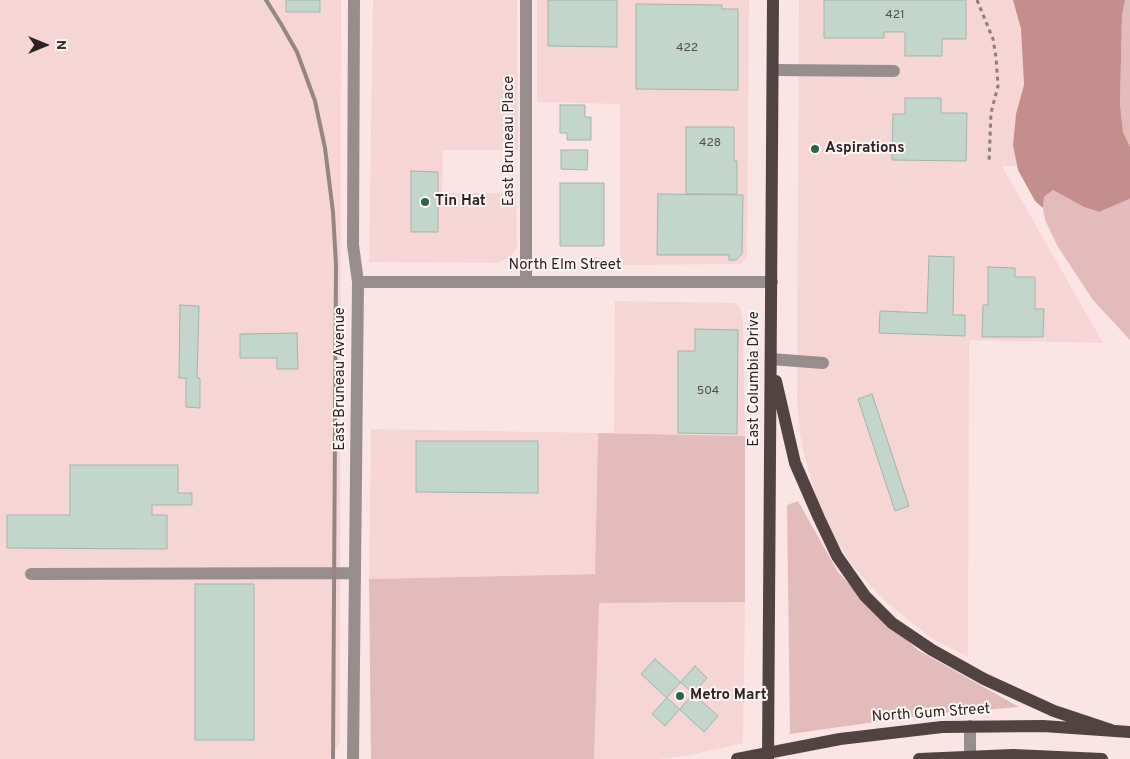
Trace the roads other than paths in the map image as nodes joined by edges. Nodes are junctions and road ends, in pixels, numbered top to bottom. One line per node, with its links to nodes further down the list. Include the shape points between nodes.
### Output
1 (354, 0): 6 (street, East Bruneau Avenue, via 353,245)
2 (526, 0): 7 (street, East Bruneau Place)
3 (773, 0): 4 (main road, East Columbia Drive)
4 (773, 70): 5 (street); 8 (main road, East Columbia Drive)
5 (894, 70)
6 (358, 282): 7 (street, North Elm Street); 11 (street, East Bruneau Avenue)
7 (526, 282): 8 (street, North Elm Street)
8 (772, 282): 9 (main road, East Columbia Drive)
9 (771, 359): 10 (street); 14 (main road, via 795,463 838,556 865,596 892,622 932,650 984,679 1054,711); 16 (main road, East Columbia Drive)
10 (823, 363)
11 (355, 573): 12 (street); 18 (street, East Bruneau Avenue)
12 (31, 574)
13 (970, 726): 14 (main road, North Gum Street); 16 (main road, North Gum Street, via 858,736); 17 (street)
14 (1111, 730): 15 (main road, North Gum Street)
15 (1130, 732)
16 (768, 756): 19 (main road, North Gum Street)
17 (970, 757): 20 (main road); 21 (main road, via 1038,755)
18 (353, 759)
19 (737, 759)
20 (919, 759)
21 (1102, 759)

